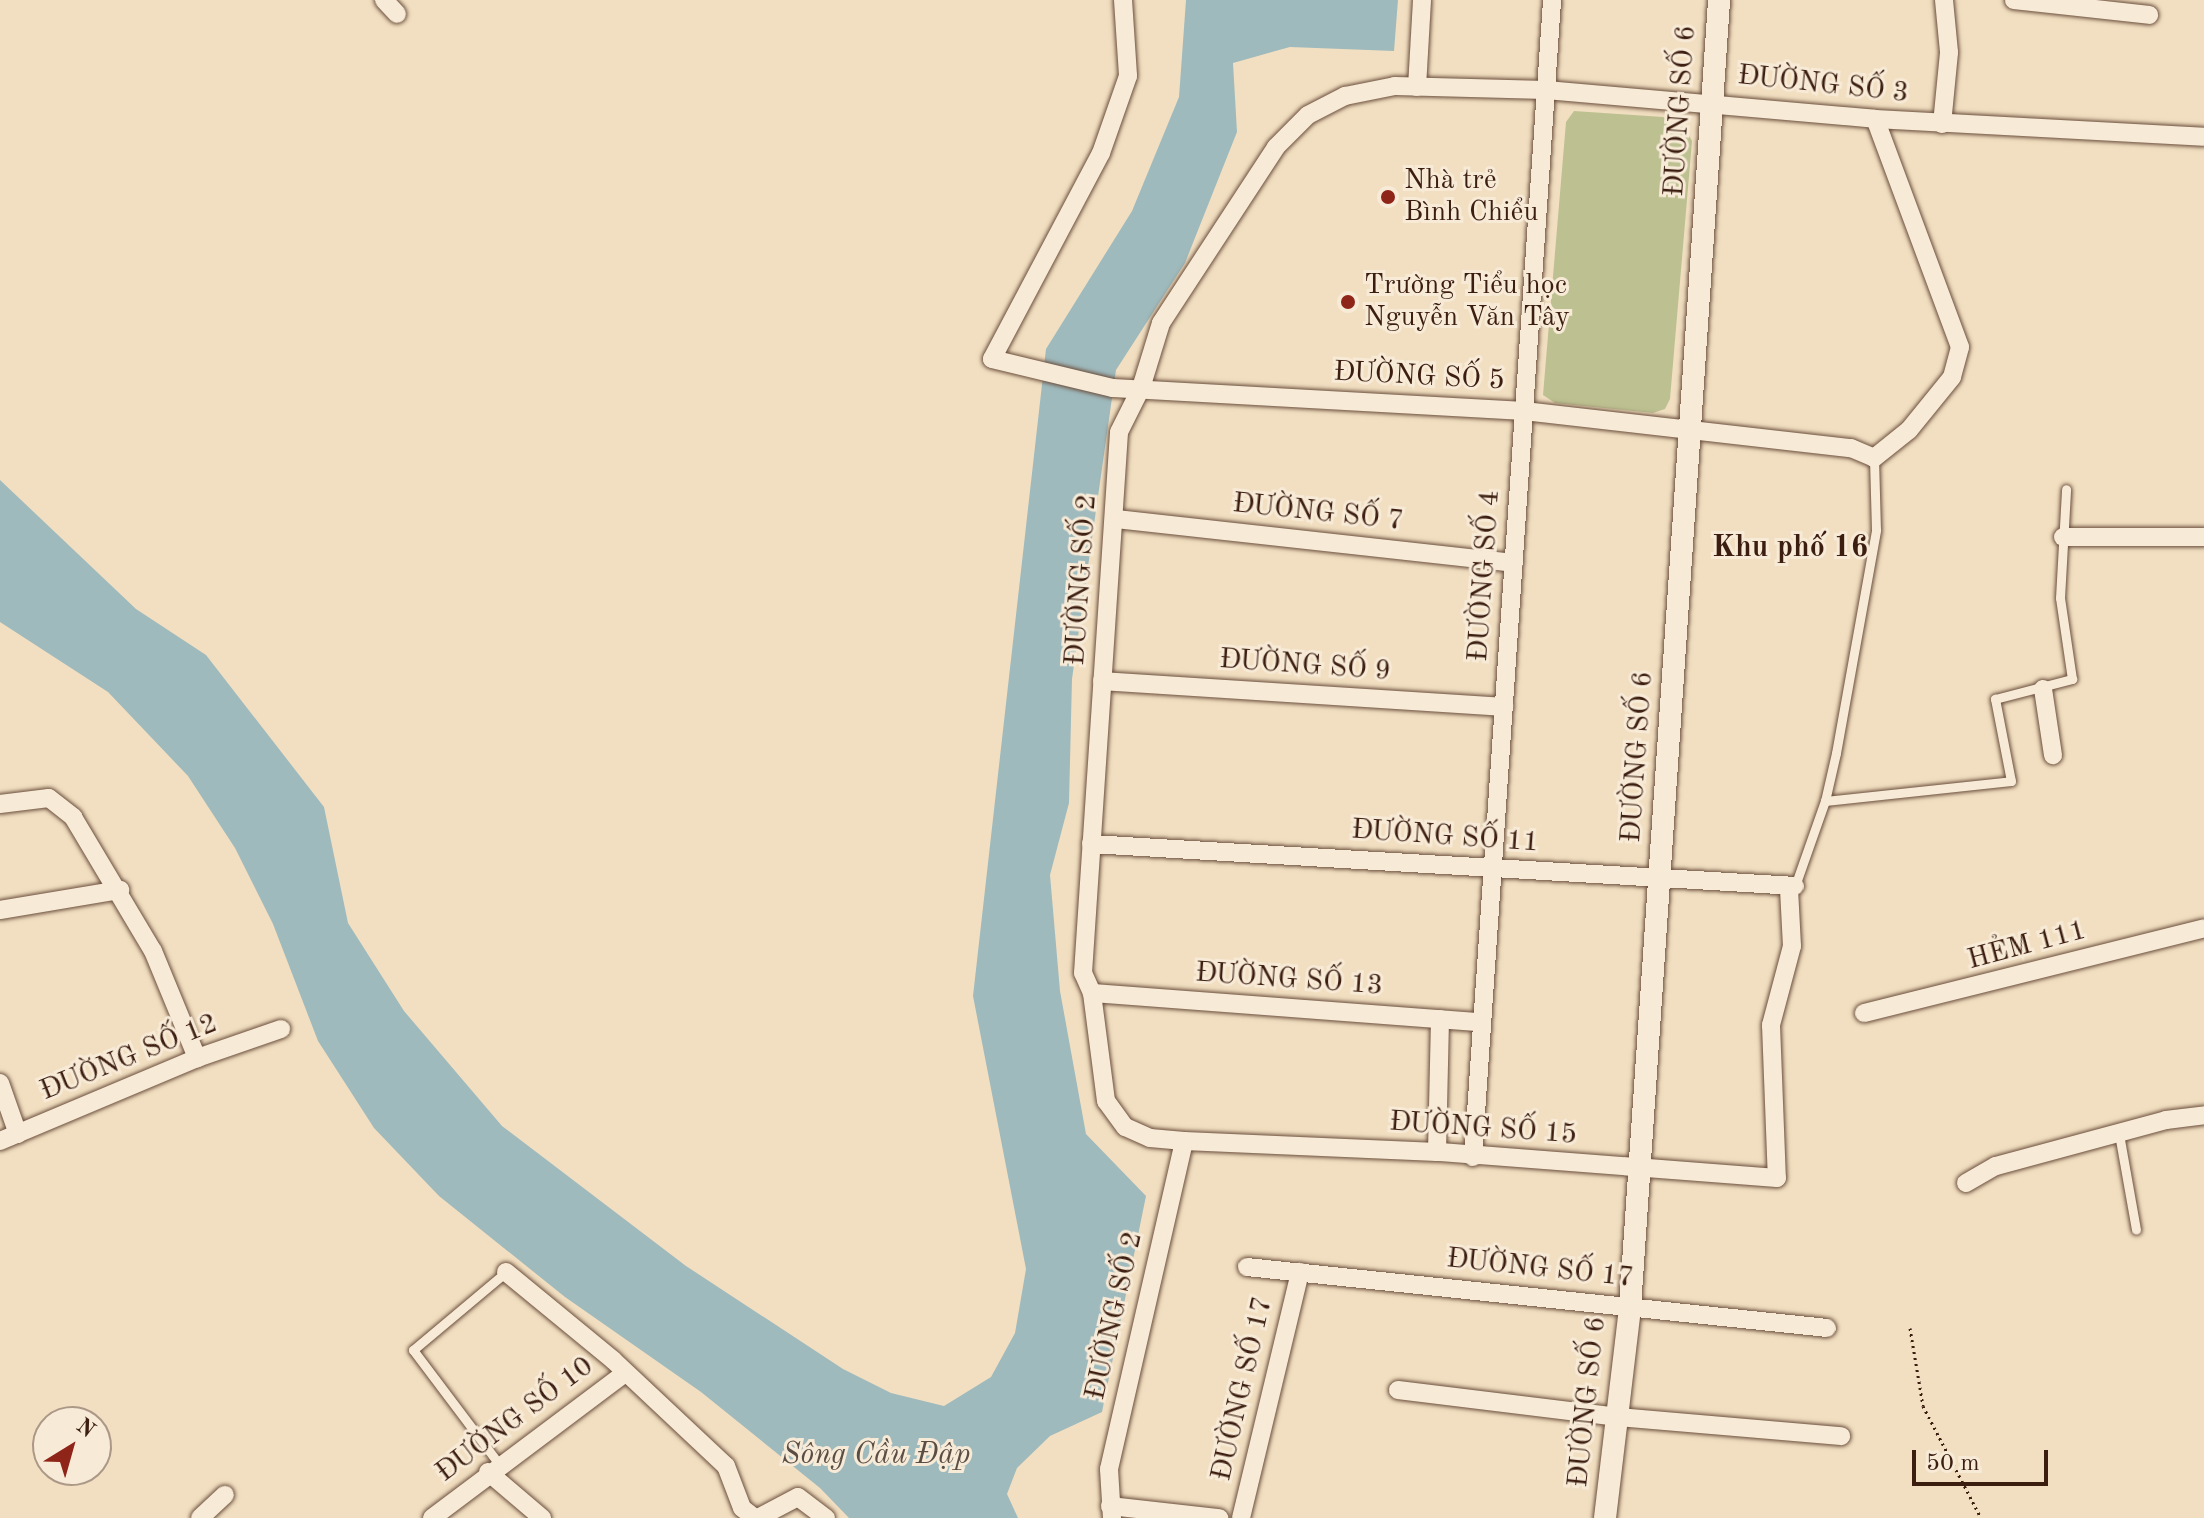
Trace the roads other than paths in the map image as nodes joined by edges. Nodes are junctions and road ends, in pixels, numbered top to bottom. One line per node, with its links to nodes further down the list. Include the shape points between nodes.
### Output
1 (1123, 0): 15 (street, ĐƯỜNG SỐ 5, via 1128,76 1101,153 992,359 1113,388)
2 (1422, 0): 9 (street)
3 (1552, 0): 10 (street, ĐƯỜNG SỐ 4)
4 (1719, 0): 11 (street, ĐƯỜNG SỐ 6)
5 (1944, 0): 13 (street, via 1949,52)
6 (2014, 0): 7 (street)
7 (2149, 15)
8 (1395, 86): 9 (street, ĐƯỜNG SỐ 3); 15 (street, ĐƯỜNG SỐ 2, via 1345,96 1308,115 1276,147 1161,323)
9 (1417, 87): 10 (street, ĐƯỜNG SỐ 3)
10 (1546, 90): 11 (street, ĐƯỜNG SỐ 3); 16 (street, ĐƯỜNG SỐ 4)
11 (1710, 102): 12 (street, ĐƯỜNG SỐ 3); 17 (street, ĐƯỜNG SỐ 6)
12 (1875, 119): 13 (street, ĐƯỜNG SỐ 3); 18 (street, via 1960,347 1952,377 1909,430)
13 (1942, 124): 14 (street, ĐƯỜNG SỐ 3)
14 (2201, 138)
15 (1141, 388): 16 (street, ĐƯỜNG SỐ 5); 20 (street, ĐƯỜNG SỐ 2, via 1119,432)
16 (1524, 411): 17 (street, ĐƯỜNG SỐ 5); 23 (street, ĐƯỜNG SỐ 4)
17 (1693, 428): 18 (street, ĐƯỜNG SỐ 5, via 1851,448); 32 (street, ĐƯỜNG SỐ 6)
18 (1874, 458): 28 (lane, via 1876,530)
19 (2066, 489): 21 (lane)
20 (1116, 519): 23 (street, ĐƯỜNG SỐ 7); 24 (street, ĐƯỜNG SỐ 2)
21 (2063, 537): 22 (street); 25 (lane, via 2060,598 2072,679)
22 (2204, 537)
23 (1514, 563): 26 (street, ĐƯỜNG SỐ 4)
24 (1102, 681): 26 (street, ĐƯỜNG SỐ 9); 30 (street, ĐƯỜNG SỐ 2)
25 (2043, 689): 27 (street); 28 (lane, via 1995,699 2011,781)
26 (1504, 707): 31 (street, ĐƯỜNG SỐ 4)
27 (2053, 755)
28 (1825, 801): 33 (lane)
29 (0, 804): 34 (street, via 49,798 73,817)
30 (1091, 844): 31 (street, ĐƯỜNG SỐ 11); 37 (street, ĐƯỜNG SỐ 2, via 1083,973)
31 (1491, 867): 32 (street, ĐƯỜNG SỐ 11); 40 (street, ĐƯỜNG SỐ 4)
32 (1659, 880): 33 (street, ĐƯỜNG SỐ 11); 50 (street, ĐƯỜNG SỐ 6)
33 (1792, 888): 50 (street, ĐƯỜNG SỐ 15, via 1792,946 1771,1025 1777,1178)
34 (120, 890): 35 (street); 42 (street, via 153,951)
35 (0, 910)
36 (2204, 928): 38 (street, HẺM 111)
37 (1092, 993): 39 (street, ĐƯỜNG SỐ 13); 47 (street, ĐƯỜNG SỐ 2, via 1106,1101 1125,1127 1150,1138)
38 (1864, 1013)
39 (1440, 1019): 40 (street, ĐƯỜNG SỐ 13); 48 (street)
40 (1481, 1022): 49 (street, ĐƯỜNG SỐ 4)
41 (281, 1029): 42 (street, ĐƯỜNG SỐ 12)
42 (197, 1058): 46 (street, ĐƯỜNG SỐ 12)
43 (0, 1083): 46 (street)
44 (2204, 1115): 45 (street)
45 (2119, 1134): 51 (street, via 1996,1166); 52 (lane)
46 (9, 1137)
47 (1184, 1141): 48 (street, ĐƯỜNG SỐ 15); 64 (street, ĐƯỜNG SỐ 2, via 1109,1469)
48 (1437, 1152): 49 (street, ĐƯỜNG SỐ 15)
49 (1473, 1157): 50 (street, ĐƯỜNG SỐ 15)
50 (1638, 1168): 56 (street, ĐƯỜNG SỐ 6)
51 (1966, 1183)
52 (2136, 1229)
53 (1247, 1267): 55 (street, ĐƯỜNG SỐ 17)
54 (506, 1272): 58 (street, ĐƯỜNG SỐ 10); 62 (lane, via 413,1350)
55 (1300, 1272): 56 (street, ĐƯỜNG SỐ 17); 71 (street, ĐƯỜNG SỐ 17)
56 (1630, 1307): 57 (street, ĐƯỜNG SỐ 17); 60 (street, ĐƯỜNG SỐ 6)
57 (1827, 1328)
58 (624, 1374): 62 (street, ĐƯỜNG SỐ 10); 65 (street, via 726,1466)
59 (1398, 1390): 60 (street)
60 (1618, 1417): 61 (street); 72 (street, ĐƯỜNG SỐ 6)
61 (1841, 1436)
62 (493, 1468): 67 (street, ĐƯỜNG SỐ 10); 68 (street)
63 (225, 1495): 66 (street)
64 (1111, 1512): 70 (street)
65 (746, 1516): 69 (street, via 798,1497)
66 (200, 1518)
67 (432, 1518)
68 (542, 1518)
69 (826, 1518)
70 (1219, 1518)
71 (1241, 1518)
72 (1605, 1518)

